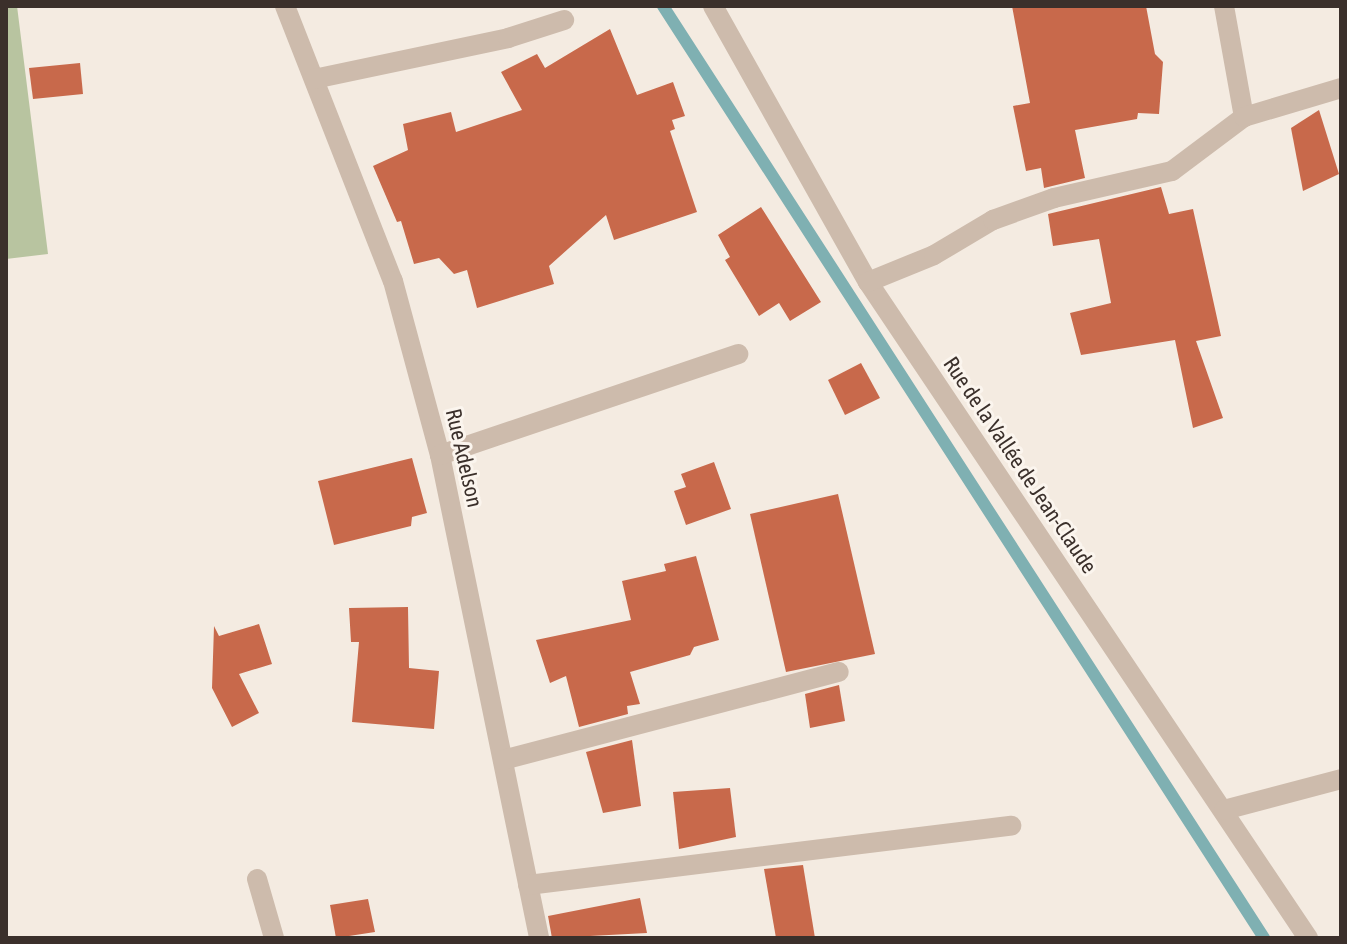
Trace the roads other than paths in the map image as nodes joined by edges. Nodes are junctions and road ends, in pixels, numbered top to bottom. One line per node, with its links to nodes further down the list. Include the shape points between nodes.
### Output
1 (285, 6): 5 (street, Rue Adelson)
2 (713, 6): 8 (street, Rue de la Vallée de Jean-Claude)
3 (1224, 6): 7 (street)
4 (564, 20): 5 (street, via 508,38)
5 (314, 79): 10 (street, Rue Adelson, via 393,281)
6 (1341, 88): 7 (street)
7 (1244, 117): 8 (street, via 1172,171 1054,198 993,220 934,255)
8 (868, 282): 14 (street, Rue de la Vallée de Jean-Claude)
9 (738, 354): 10 (street)
10 (440, 455): 12 (street, Rue Adelson)
11 (839, 672): 12 (street)
12 (503, 760): 17 (street, Rue Adelson)
13 (1341, 779): 14 (street)
14 (1224, 810): 20 (street, Rue de la Vallée de Jean-Claude)
15 (1011, 826): 17 (street)
16 (257, 879): 18 (street)
17 (528, 885): 19 (street, Rue Adelson)
18 (274, 938)
19 (539, 938)
20 (1308, 938)

